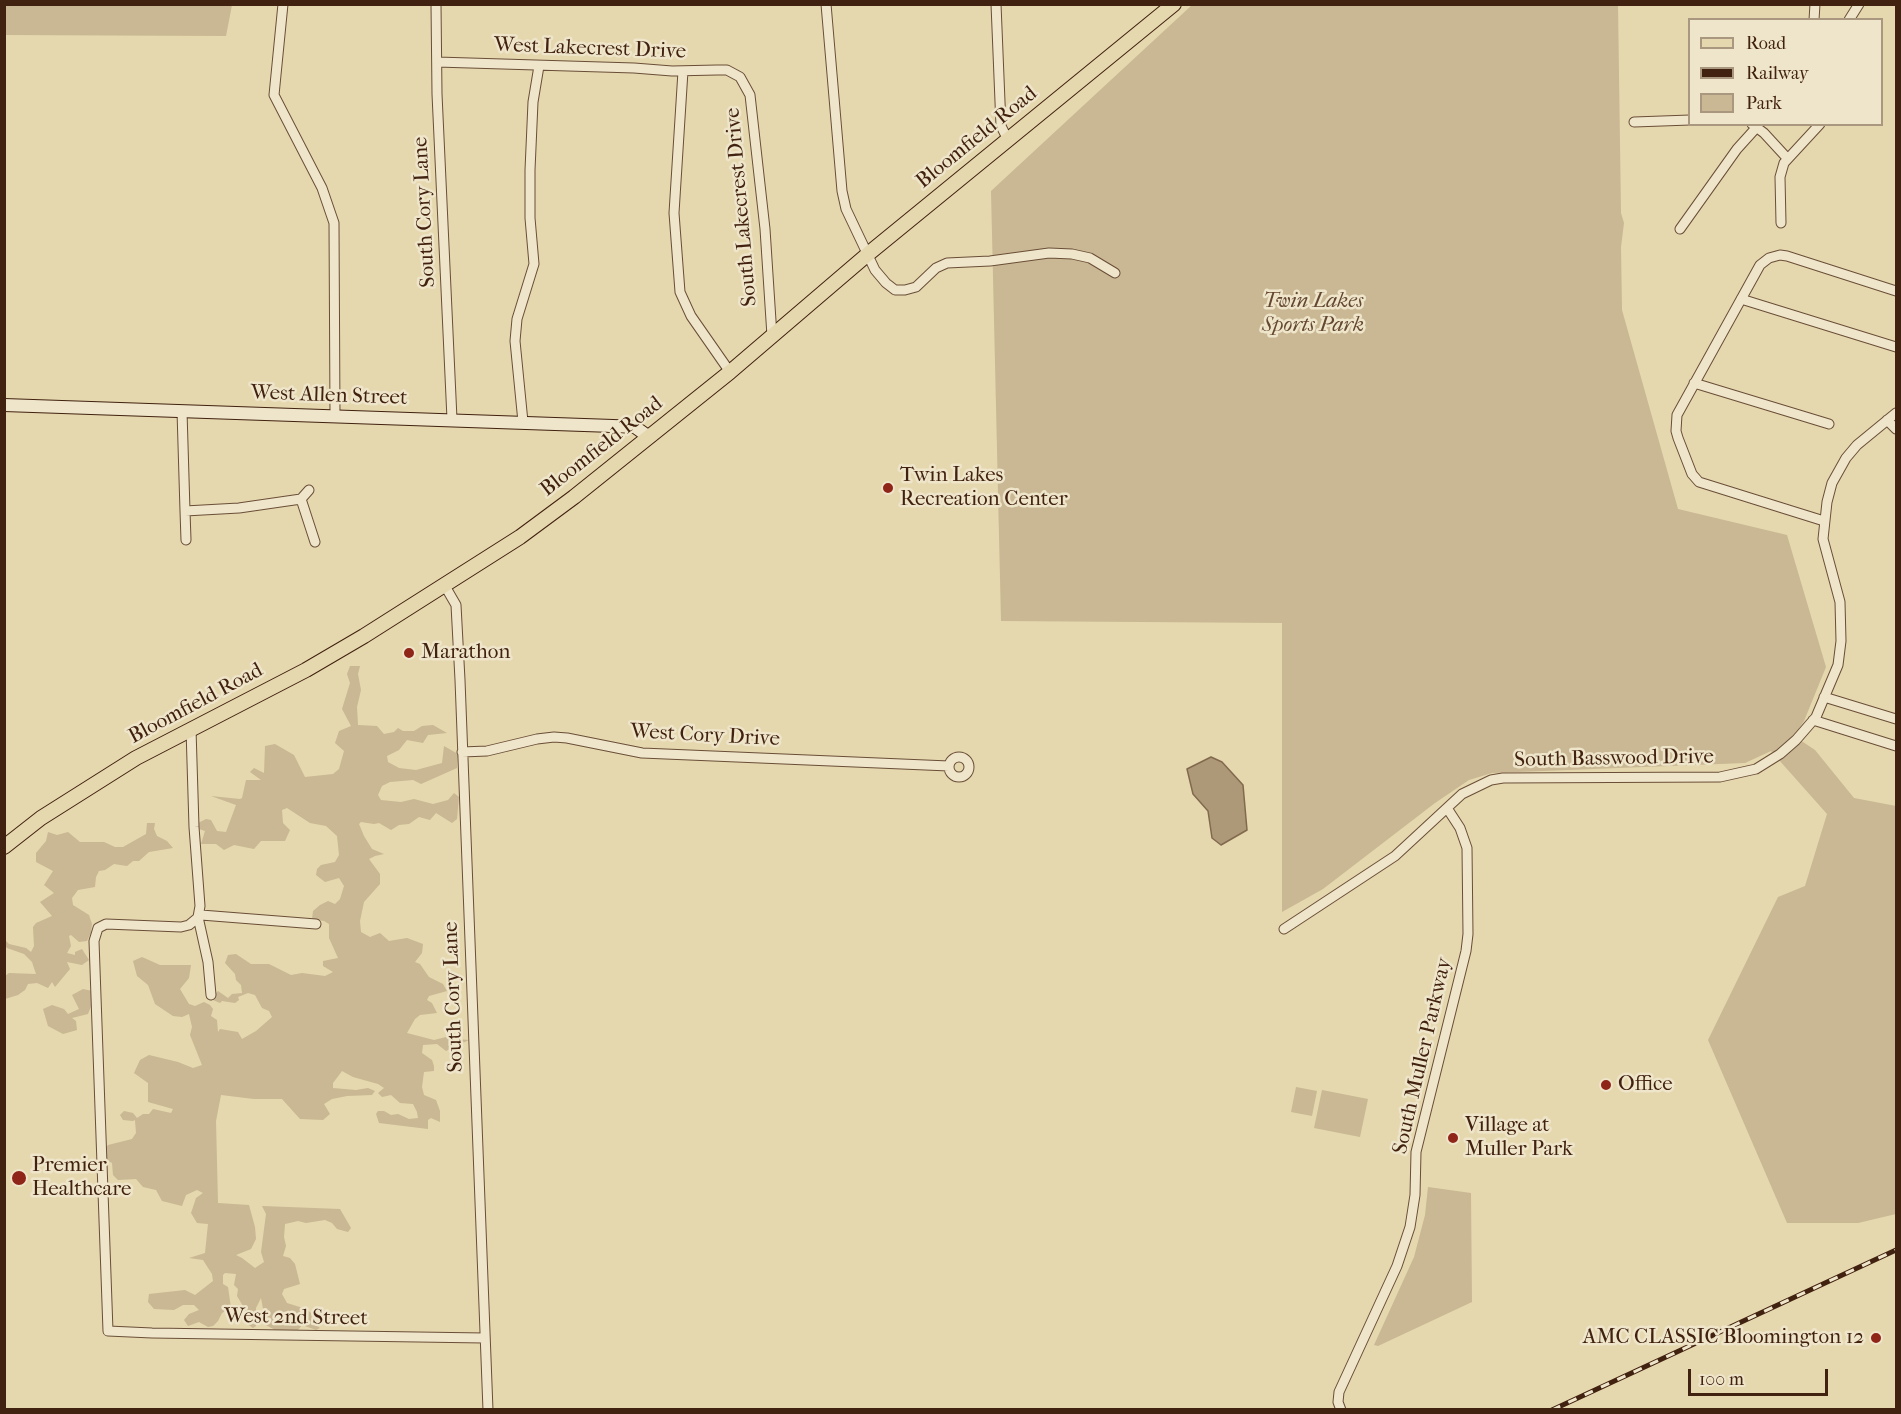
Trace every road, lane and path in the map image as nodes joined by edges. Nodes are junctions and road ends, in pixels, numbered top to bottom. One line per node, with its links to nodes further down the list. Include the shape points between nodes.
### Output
1 (284, 4): 31 (street, via 274,95 322,189 334,223)
2 (436, 4): 8 (street, South Cory Lane)
3 (826, 4): 20 (street, via 842,190)
4 (996, 4): 16 (street, via 1002,126)
5 (1174, 4): 16 (main road, Bloomfield Road)
6 (1859, 4): 7 (street)
7 (1850, 18)
8 (436, 62): 9 (street, West Lakecrest Drive); 32 (street, South Cory Lane)
9 (539, 66): 10 (street, West Lakecrest Drive); 34 (street, via 530,170 534,264 517,319 515,341)
10 (682, 71): 11 (street, West Lakecrest Drive, via 728,70); 26 (street, via 674,213 680,292 691,316)
11 (740, 77): 24 (street, South Lakecrest Drive, via 750,95)
12 (1688, 120): 13 (street)
13 (1634, 122)
14 (1754, 126): 17 (street); 19 (street)
15 (1818, 126): 17 (street)
16 (1008, 140): 20 (main road, Bloomfield Road)
17 (1787, 158): 18 (street, via 1780,177)
18 (1781, 224)
19 (1680, 229)
20 (867, 254): 21 (street, via 886,283 901,291 916,287 947,263 1049,253 1090,258); 24 (main road, Bloomfield Road)
21 (1115, 273)
22 (1896, 291): 23 (street, via 1780,255 1760,265)
23 (1741, 299): 25 (street); 27 (street)
24 (772, 336): 26 (main road, Bloomfield Road)
25 (1896, 347)
26 (730, 372): 37 (main road, Bloomfield Road)
27 (1694, 382): 35 (street); 41 (street, via 1677,415 1676,431 1692,474 1699,482)
28 (4, 405): 29 (street, West Allen Street)
29 (182, 411): 31 (street, West Allen Street); 40 (street)
30 (1896, 413): 33 (street, South Basswood Drive)
31 (335, 416): 32 (street, West Allen Street)
32 (452, 419): 34 (street, West Allen Street)
33 (1887, 420): 36 (street); 41 (street, South Basswood Drive, via 1846,458 1832,483)
34 (523, 422): 37 (street, West Allen Street, via 635,427)
35 (1829, 424)
36 (1896, 429)
37 (649, 437): 44 (main road, Bloomfield Road, via 520,537)
38 (309, 490): 39 (street)
39 (302, 499): 40 (street); 43 (street)
40 (185, 511): 42 (street)
41 (1824, 520): 45 (street, South Basswood Drive, via 1823,539 1840,603 1841,641 1838,665)
42 (186, 540)
43 (315, 542)
44 (445, 586): 48 (main road, Bloomfield Road, via 311,667); 50 (street, South Cory Lane, via 456,605)
45 (1824, 697): 46 (street); 47 (street, South Basswood Drive)
46 (1896, 719)
47 (1813, 720): 49 (street); 52 (street, South Basswood Drive, via 1780,754 1756,768 1720,777 1503,777 1471,789)
48 (190, 729): 53 (main road, Bloomfield Road, via 41,818); 54 (street)
49 (1896, 746)
50 (462, 752): 51 (street, West Cory Drive, via 487,751 554,737 638,753); 58 (street, South Cory Lane)
51 (949, 766)
52 (1447, 808): 56 (street, South Basswood Drive, via 1395,856); 60 (street, South Muller Parkway, via 1460,828 1468,854 1466,951 1416,1152 1410,1227 1397,1266 1339,1392)
53 (4, 848)
54 (198, 917): 55 (street); 57 (street); 58 (street, West 2nd Street, via 182,927 106,924 98,928 94,941 108,1331)
55 (316, 924)
56 (1284, 929)
57 (211, 995)
58 (484, 1338): 59 (street, South Cory Lane)
59 (488, 1410)
60 (1341, 1410)

